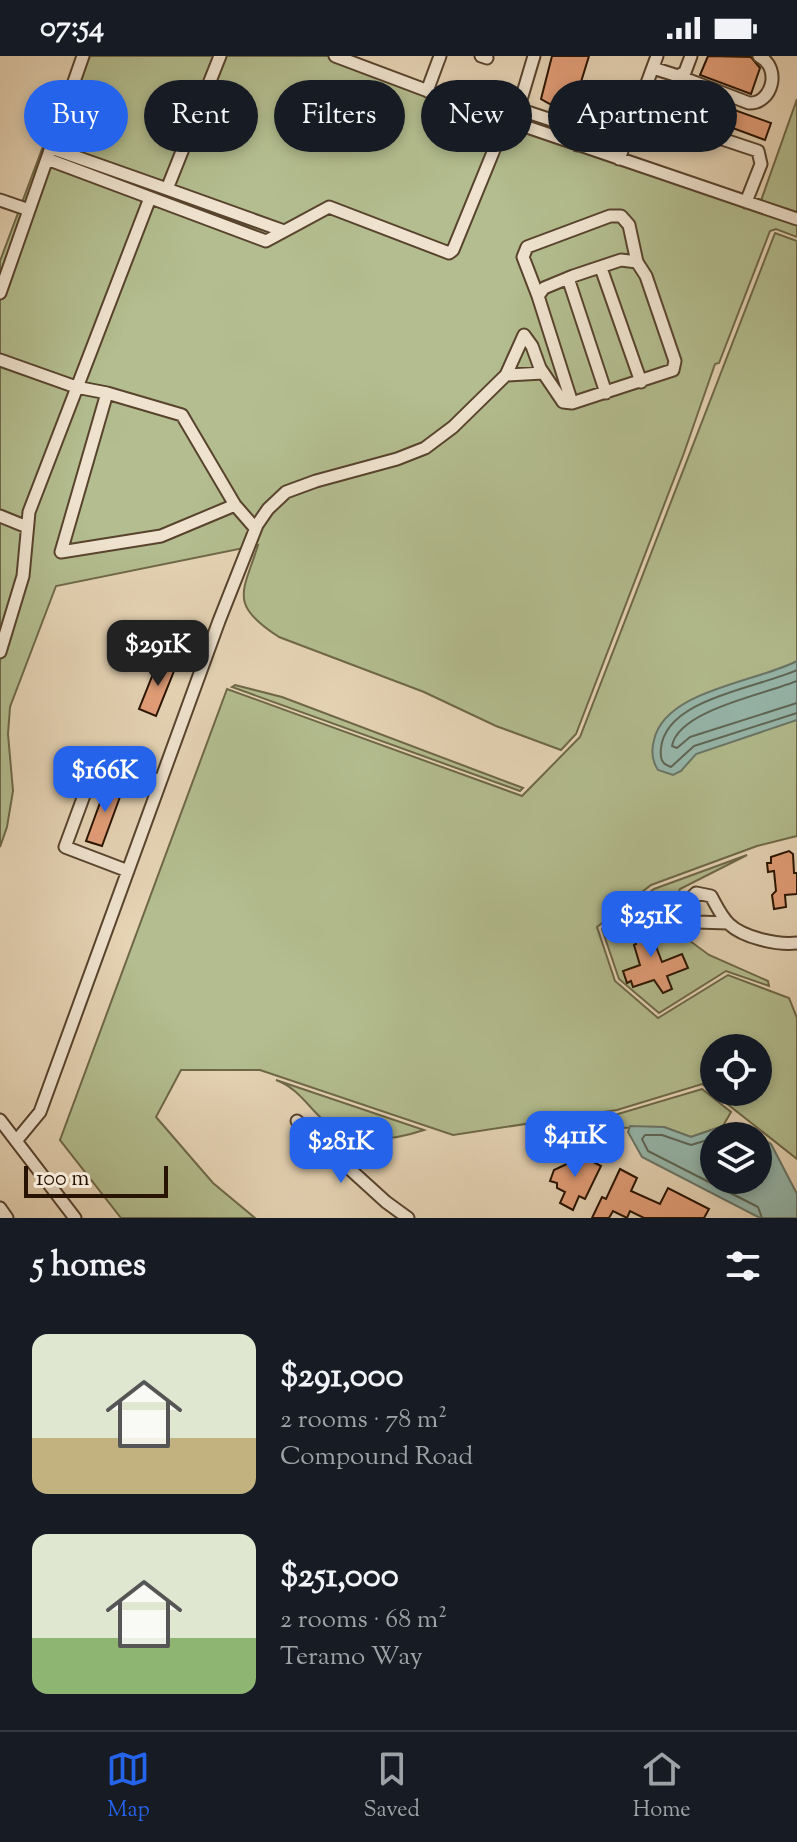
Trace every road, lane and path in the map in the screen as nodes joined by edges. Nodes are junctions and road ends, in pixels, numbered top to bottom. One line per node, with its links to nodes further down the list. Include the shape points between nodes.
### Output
1 (83, 56): 17 (street)
2 (220, 56): 19 (street)
3 (440, 56): 11 (street)
4 (534, 56): 12 (street)
5 (657, 56): 9 (street)
6 (691, 56): 10 (street)
7 (759, 56): 10 (street, via 773,75 759,102 749,103)
8 (342, 57): 13 (street)
9 (653, 68): 10 (street); 18 (street)
10 (678, 76)
11 (431, 80)
12 (527, 80)
13 (421, 89)
14 (737, 144): 22 (street, via 758,151 761,164)
15 (493, 152): 25 (street, via 449,253 329,207)
16 (598, 152): 18 (street)
17 (49, 154): 19 (street); 20 (street); 23 (street)
18 (619, 159): 22 (street)
19 (167, 189): 25 (street)
20 (150, 198): 25 (street, via 266,241); 35 (street)
21 (0, 200): 23 (street)
22 (746, 202): 24 (street)
23 (29, 210): 29 (street)
24 (797, 219)
25 (284, 231)
26 (637, 262): 27 (street, via 621,260); 30 (street, via 629,225 621,216 610,216 527,247 523,257); 34 (street, via 675,361 673,370)
27 (601, 268): 28 (street); 34 (street)
28 (568, 278): 30 (street); 37 (street)
29 (0, 293)
30 (538, 296): 38 (street)
31 (0, 360): 35 (street)
32 (543, 373): 33 (street); 33 (street, via 524,335); 38 (street, via 563,402)
33 (506, 375): 42 (street, via 425,448 286,492)
34 (641, 382): 37 (street)
35 (76, 387): 36 (street); 41 (street)
36 (107, 393): 39 (street, via 182,415); 39 (street, via 61,552 161,536)
37 (606, 393): 38 (street)
38 (572, 403)
39 (235, 505): 42 (street)
40 (0, 516): 41 (street)
41 (27, 527): 43 (street, via 23,576)
42 (255, 528): 44 (street)
43 (0, 652)
44 (160, 781): 45 (street); 45 (street, via 97,760 65,847)
45 (128, 871): 50 (street, via 40,1112)
46 (728, 923): 47 (street, via 759,938)
47 (797, 943)
48 (0, 1120): 50 (street)
49 (297, 1121): 54 (street)
50 (16, 1141): 53 (street)
51 (0, 1208): 52 (street)
52 (7, 1218)
53 (75, 1218)
54 (408, 1218)

